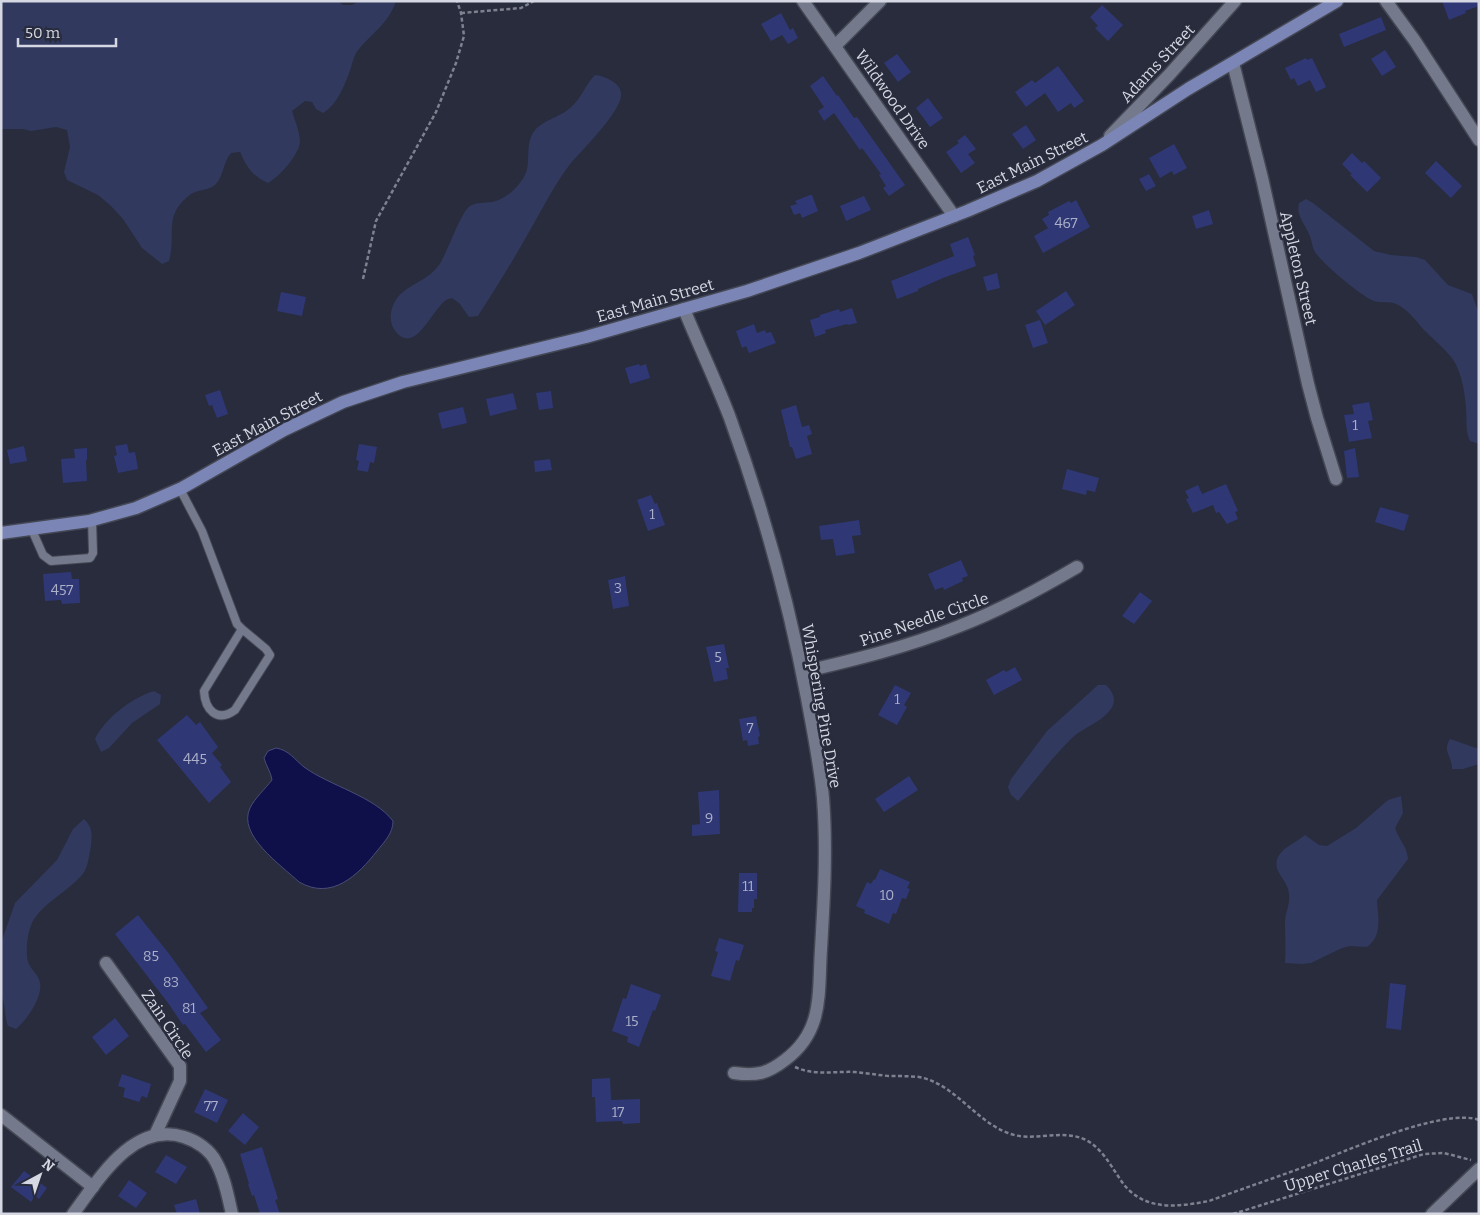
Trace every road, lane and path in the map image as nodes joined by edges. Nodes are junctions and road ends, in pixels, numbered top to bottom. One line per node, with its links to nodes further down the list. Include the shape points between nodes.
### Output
1 (457, 1): 8 (path)
2 (534, 1): 8 (path, via 521,8)
3 (803, 1): 9 (street, Wildwood Drive)
4 (880, 1): 9 (street)
5 (1235, 1): 12 (street, Adams Street)
6 (1337, 1): 10 (main road, East Main Street)
7 (1386, 1): 11 (street)
8 (461, 13): 14 (path, via 464,36 456,63 436,112 376,221)
9 (836, 46): 13 (street, Wildwood Drive)
10 (1233, 63): 12 (main road, East Main Street); 16 (street, Appleton Street, via 1314,409)
11 (1479, 140)
12 (1102, 146): 13 (main road, East Main Street, via 1037,181)
13 (954, 216): 15 (main road, East Main Street, via 822,267)
14 (363, 279)
15 (684, 310): 17 (main road, East Main Street, via 403,382 343,402 284,430); 23 (street, Whispering Pine Drive, via 729,416 751,479 784,593)
16 (1336, 479)
17 (180, 489): 18 (main road, East Main Street, via 136,508); 22 (lane, via 202,531 237,624)
18 (92, 520): 19 (main road, East Main Street); 19 (lane, via 93,553 90,558 51,561 43,555)
19 (32, 530): 20 (main road, East Main Street)
20 (1, 533)
21 (1077, 567): 23 (street, Pine Needle Circle, via 1002,608 956,628 858,659)
22 (242, 629): 22 (lane, via 204,691 204,702 210,711 219,715 228,715 235,710 270,655)
23 (802, 672): 25 (street, Whispering Pine Drive, via 823,799 822,935 815,1020 810,1034)
24 (106, 963): 29 (street, Zain Circle, via 180,1066 180,1081)
25 (788, 1058): 26 (street, Whispering Pine Drive, via 765,1072 750,1076); 28 (path, via 796,1068 807,1071 931,1080 956,1095 993,1126 1008,1133 1085,1140 1102,1154 1129,1191 1162,1206 1209,1201 1418,1126 1455,1117)
26 (734, 1073)
27 (1, 1115): 31 (street)
28 (1479, 1120)
29 (155, 1135): 31 (street, via 128,1149); 33 (street, via 175,1134 198,1143 208,1151 221,1172)
30 (1476, 1165): 34 (path, Upper Charles Trail, via 1444,1152 1424,1154); 35 (street)
31 (93, 1187): 32 (street)
32 (73, 1214)
33 (232, 1214)
34 (1233, 1214)
35 (1432, 1214)

